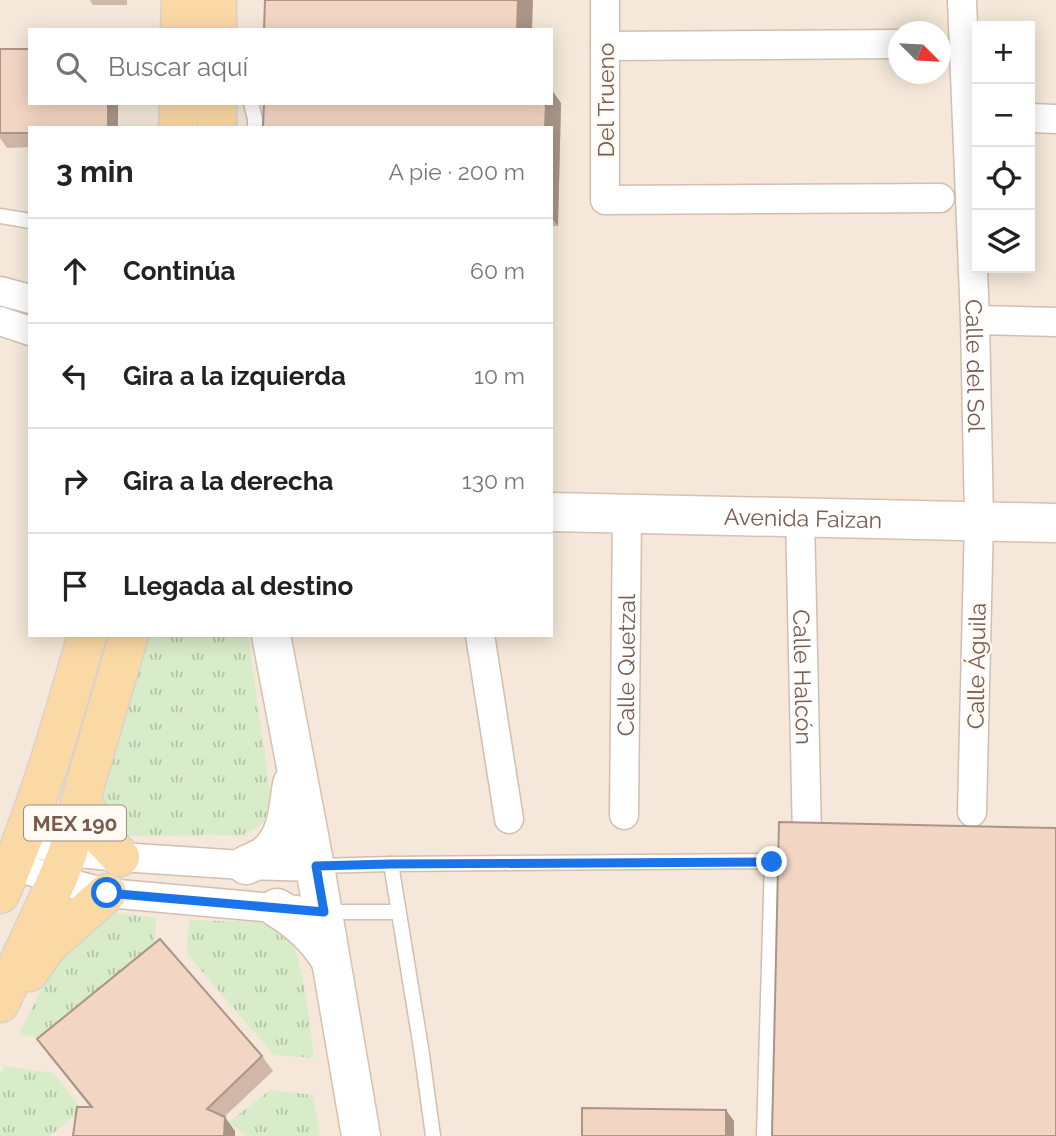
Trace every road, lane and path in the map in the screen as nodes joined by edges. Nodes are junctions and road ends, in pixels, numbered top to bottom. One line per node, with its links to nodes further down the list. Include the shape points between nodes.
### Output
1 (181, 0): 5 (main road)
2 (217, 0): 6 (main road)
3 (606, 0): 8 (street, Del Trueno)
4 (962, 0): 12 (street, Calle del Sol)
5 (180, 28)
6 (217, 28)
7 (888, 44): 8 (street)
8 (605, 46): 19 (street, Del Trueno, via 605,200)
9 (179, 105): 15 (main road)
10 (217, 105): 16 (main road)
11 (252, 105): 17 (lane)
12 (972, 117)
13 (1035, 118): 14 (street)
14 (1056, 118)
15 (178, 126)
16 (217, 126)
17 (255, 126)
18 (972, 147): 24 (street, Calle del Sol)
19 (940, 198)
20 (0, 216): 21 (lane)
21 (28, 222)
22 (0, 292): 23 (street); 26 (street)
23 (28, 299)
24 (975, 320): 25 (street); 30 (street, Calle del Sol)
25 (1056, 322)
26 (11, 325)
27 (553, 512): 28 (main road, Avenida Faizan)
28 (627, 513): 29 (main road, Avenida Faizan); 39 (street, Calle Quetzal)
29 (800, 516): 30 (main road, Avenida Faizan); 41 (street, Calle Halcón)
30 (979, 520): 31 (main road, Avenida Faizan); 38 (street, Calle Águila)
31 (1056, 523)
32 (86, 637): 45 (main road, MEX 190)
33 (128, 637): 37 (main road, MEX 190)
34 (271, 637): 36 (main road)
35 (480, 637): 40 (street)
36 (295, 761): 44 (main road, via 280,838 267,854); 47 (main road)
37 (81, 799): 42 (main road, via 97,832); 46 (main road, MEX 190)
38 (972, 812)
39 (624, 815)
40 (509, 819)
41 (807, 837)
42 (120, 857): 44 (street); 46 (street)
43 (391, 864): 47 (lane); 51 (lane); 57 (lane, via 772,862)
44 (246, 865): 47 (street)
45 (12, 866): 46 (street)
46 (62, 866): 48 (street); 53 (main road, MEX 190)
47 (316, 866): 50 (main road)
48 (107, 893): 49 (street); 54 (main road, via 47,946)
49 (277, 908): 50 (street); 52 (main road, via 309,931)
50 (324, 912): 51 (lane); 52 (main road)
51 (398, 912): 56 (lane)
52 (330, 959): 55 (main road)
53 (0, 1003)
54 (0, 1014)
55 (362, 1136)
56 (433, 1136)
57 (764, 1136)

